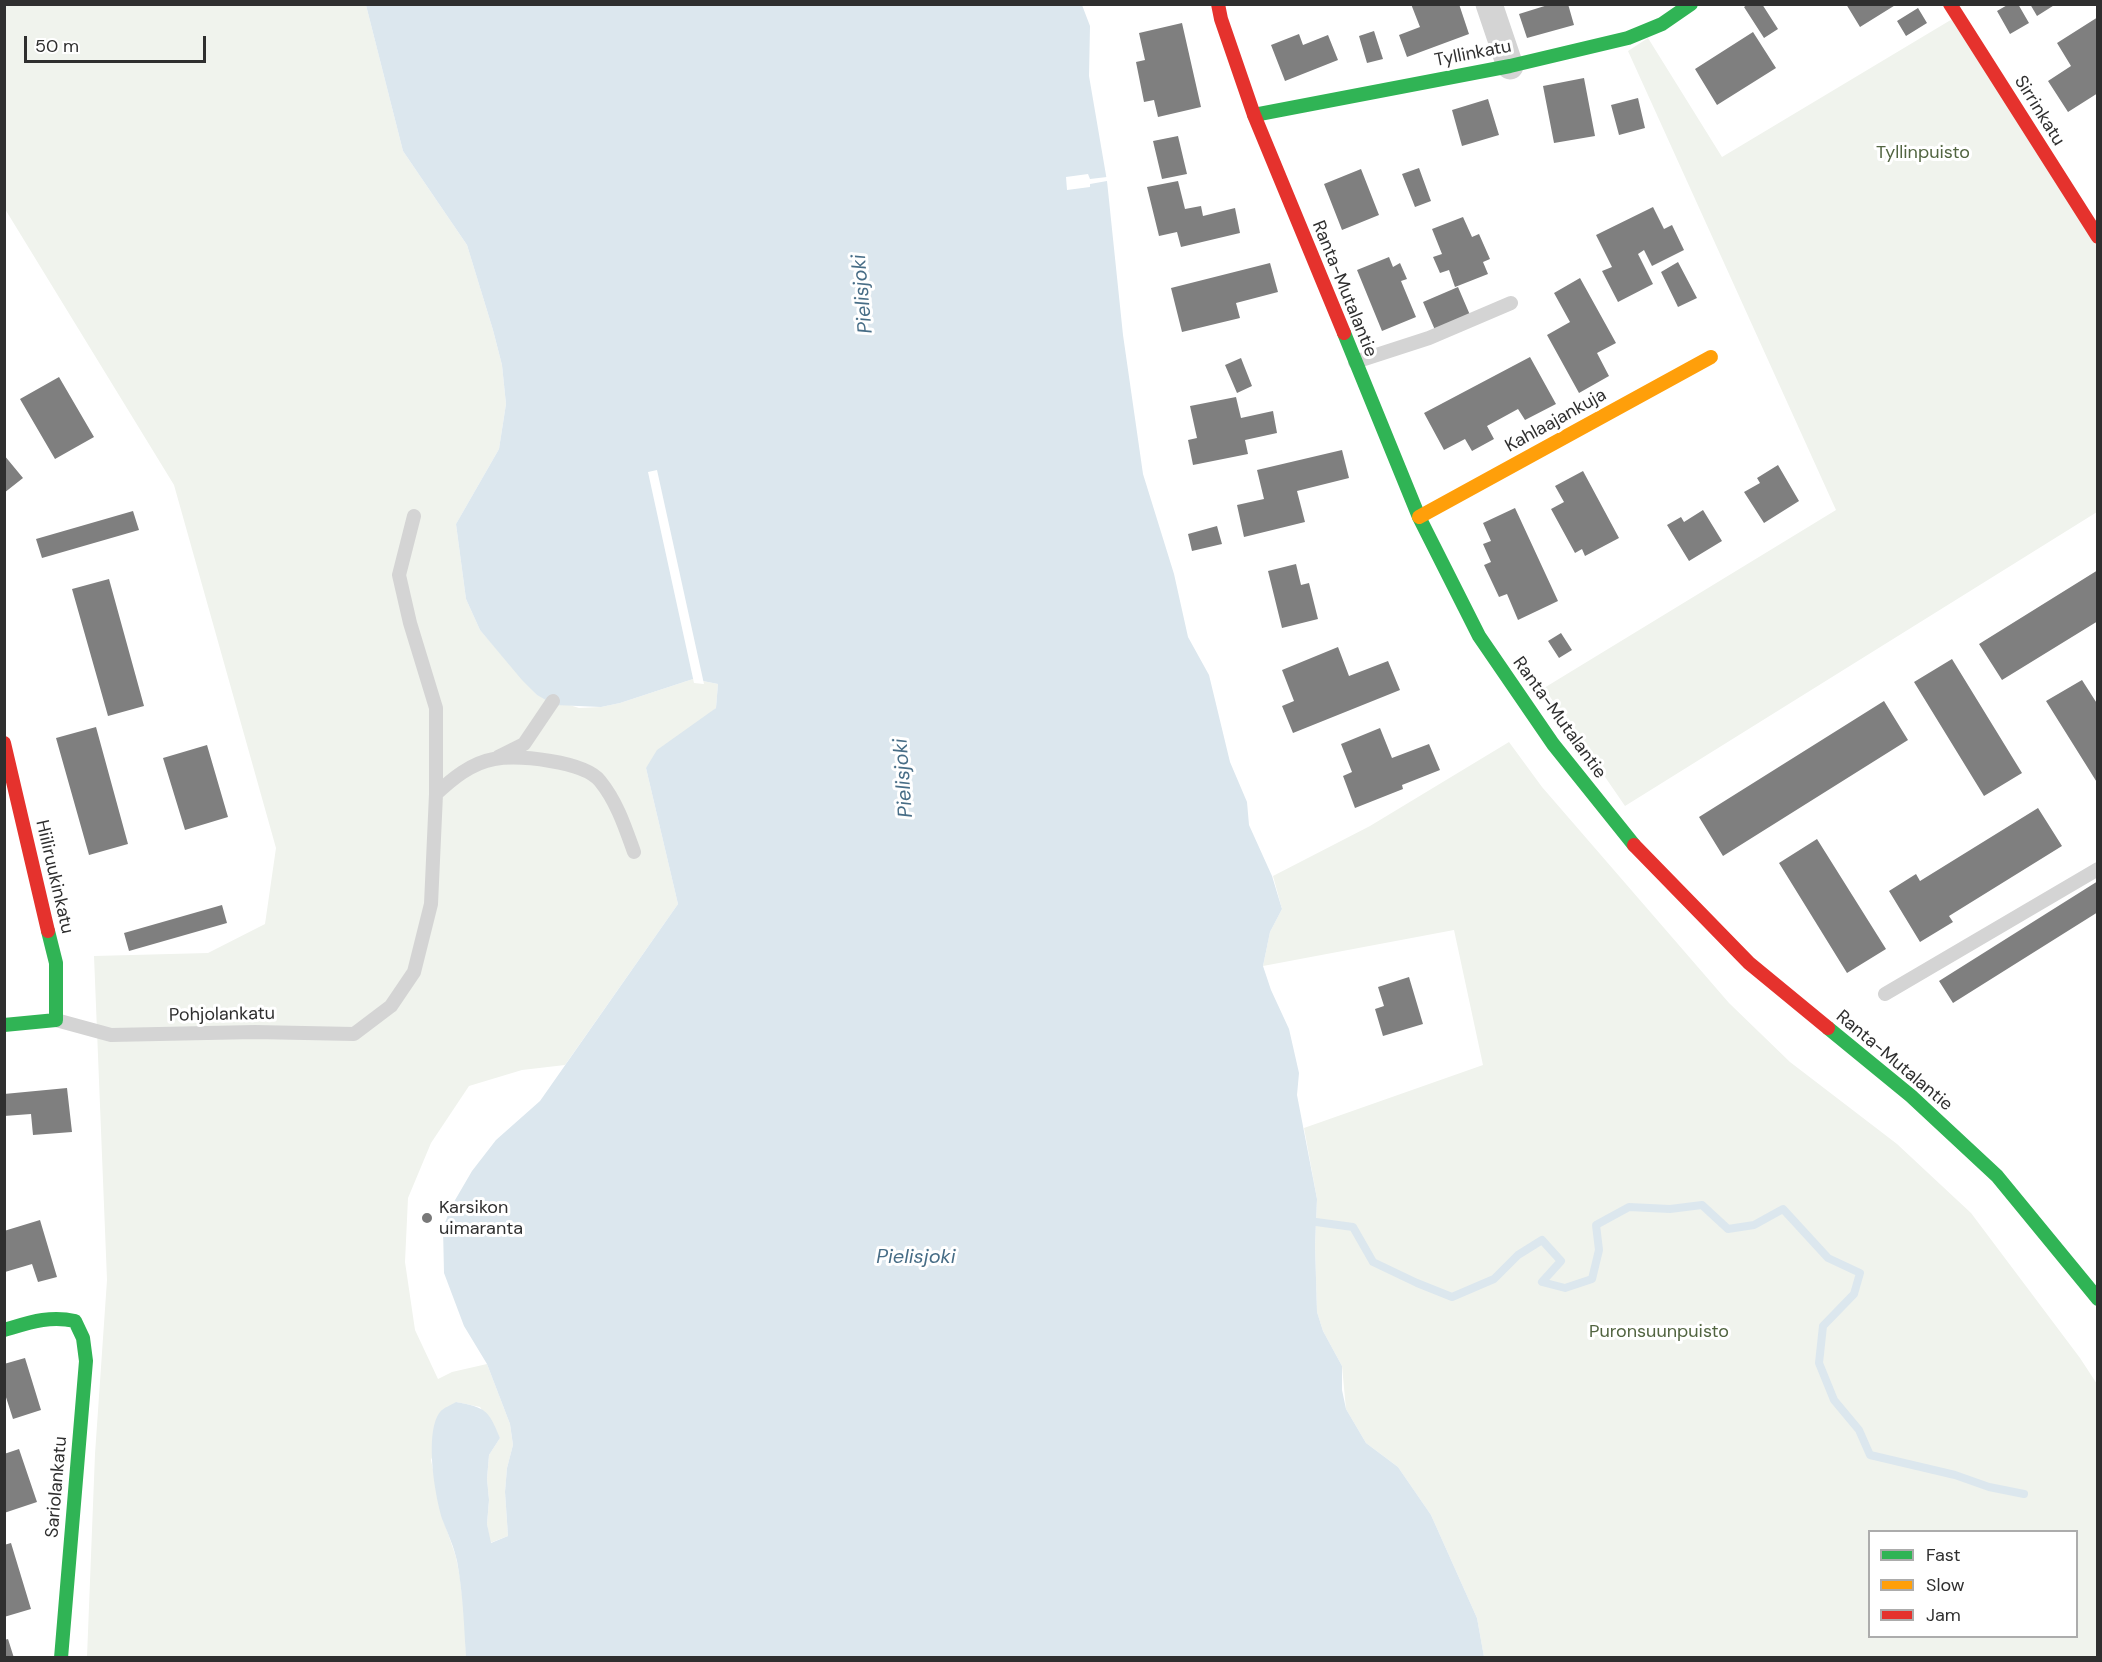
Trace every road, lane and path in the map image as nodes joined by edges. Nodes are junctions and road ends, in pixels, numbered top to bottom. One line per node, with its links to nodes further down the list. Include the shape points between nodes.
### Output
1 (1218, 4): 6 (street, Ranta-Mutalantie)
2 (1489, 4): 5 (street)
3 (1691, 4): 5 (street, Tyllinkatu, via 1662,24 1628,38)
4 (1950, 4): 7 (street, Sirrinkatu)
5 (1510, 66): 6 (street, Tyllinkatu)
6 (1254, 115): 10 (street, Ranta-Mutalantie)
7 (2097, 237)
8 (1511, 303): 10 (lane, via 1429,338)
9 (1711, 357): 12 (street, Kahlaajankuja)
10 (1355, 362): 12 (street, Ranta-Mutalantie)
11 (414, 516): 16 (lane, via 399,575 436,708)
12 (1419, 517): 22 (street, Ranta-Mutalantie, via 1479,636 1552,744 1641,854 1749,963 1911,1096 1997,1176)
13 (553, 701): 15 (lane, via 524,744)
14 (4, 743): 20 (street, Hiiliruukinkatu, via 56,963)
15 (494, 759): 16 (lane, via 458,774); 17 (lane, via 567,763 599,779 620,812)
16 (436, 794): 20 (lane, Pohjolankatu, via 431,904 414,972 391,1006 354,1034 111,1035)
17 (634, 852)
18 (2097, 869): 19 (lane)
19 (1885, 994)
20 (56, 1020): 21 (street, Pohjolankatu)
21 (4, 1025)
22 (2097, 1299)
23 (4, 1330): 24 (street, Sariolankatu, via 59,1317 75,1321 83,1338 86,1361)
24 (61, 1658)

